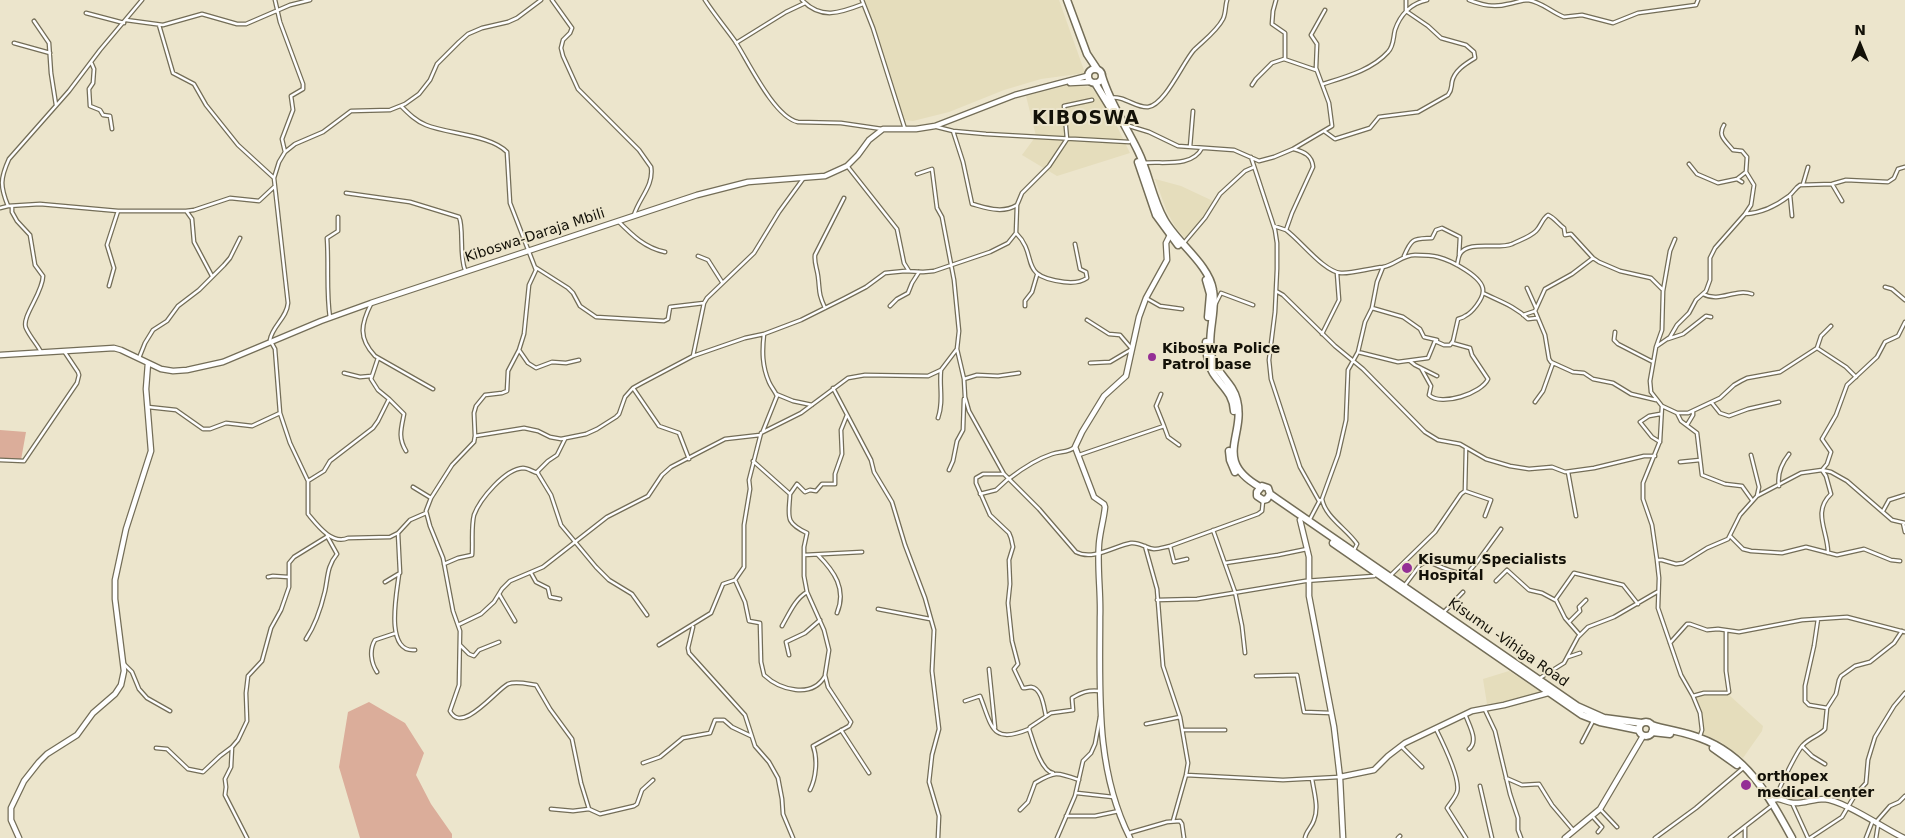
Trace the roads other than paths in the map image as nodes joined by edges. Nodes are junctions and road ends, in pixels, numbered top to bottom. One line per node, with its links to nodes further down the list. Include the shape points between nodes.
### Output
1 (137, 0): 15 (street)
2 (275, 0): 19 (street)
3 (310, 0): 19 (street)
4 (542, 0): 40 (street, via 517,18 468,34 437,64 419,94)
5 (552, 0): 82 (street, via 572,28 561,48 578,88 639,150 651,167 650,185)
6 (705, 0): 26 (street)
7 (802, 0): 17 (street)
8 (1067, 0): 28 (highway)
9 (1227, 0): 37 (street, via 1223,20 1192,52 1166,93 1152,106)
10 (1276, 0): 29 (street, via 1272,24 1285,33)
11 (1406, 0): 20 (street)
12 (1427, 0): 20 (street)
13 (1469, 0): 14 (street, via 1498,6 1530,1 1564,17 1582,15 1610,24 1638,13 1696,5)
14 (1698, 0)
15 (141, 1): 23 (street)
16 (862, 2): 17 (street, via 850,9 829,13 813,10); 46 (street)
17 (806, 3): 26 (street)
18 (1325, 10): 32 (street, via 1311,35 1317,44)
19 (277, 11): 24 (street, via 246,24 202,14); 55 (street, via 304,84 303,89 291,96 293,110 282,140)
20 (1406, 11): 35 (street, via 1386,54 1365,68); 49 (street, via 1440,38 1469,47 1474,58 1457,71 1448,95 1418,112 1380,117 1370,128 1340,138 1332,139)
21 (86, 13): 23 (street)
22 (34, 21): 27 (street, via 49,42)
23 (125, 22): 24 (street); 30 (street)
24 (159, 25): 65 (street, via 173,73 194,84 206,106 238,145)
25 (14, 43): 27 (street)
26 (736, 43): 45 (street, via 762,87 790,120)
27 (50, 53): 39 (street)
28 (1087, 54): 31 (highway); 34 (highway)
29 (1285, 59): 32 (street); 36 (street, via 1273,62)
30 (91, 62): 39 (street); 47 (street, via 94,69 90,106 110,116)
31 (1097, 69): 33 (highway); 34 (highway, via 1092,69)
32 (1316, 70): 35 (street)
33 (1102, 76): 34 (highway, via 1099,81); 37 (highway)
34 (1091, 78): 44 (main road, via 1014,95); 51 (highway)
35 (1322, 84): 49 (street, via 1332,122 1332,126)
36 (1252, 85)
37 (1110, 98): 42 (highway)
38 (1092, 100): 50 (street, via 1064,106)
39 (56, 105): 77 (street, via 3,168 0,186)
40 (401, 106): 55 (street, via 390,110 351,111 323,132); 94 (street, via 425,124 476,137 504,149 508,155 510,203)
41 (1194, 111): 52 (street)
42 (1125, 125): 52 (street, via 1149,132 1174,145); 57 (highway)
43 (1724, 125): 63 (street, via 1721,136 1733,150 1746,155)
44 (935, 126): 46 (main road); 48 (street)
45 (883, 129): 46 (main road); 59 (main road, Kiboswa-Daraja Mbili)
46 (905, 129)
47 (112, 130)
48 (953, 131): 50 (street); 76 (street, via 972,204 999,210)
49 (1324, 131): 54 (street)
50 (1067, 140): 51 (street); 76 (street, via 1050,166 1022,193)
51 (1129, 142): 89 (highway, via 1156,214)
52 (1190, 147): 53 (street)
53 (1202, 148): 56 (street, via 1234,150); 57 (street, via 1180,163)
54 (1293, 149): 56 (street, via 1261,161); 87 (street, via 1306,153 1313,166)
55 (285, 152): 65 (street)
56 (1251, 157): 60 (street)
57 (1143, 163): 93 (highway, via 1160,212)
58 (1689, 164): 67 (street, via 1697,174 1718,183)
59 (847, 166): 66 (main road, Kiboswa-Daraja Mbili, via 825,176); 105 (street, via 897,229 904,263)
60 (1254, 167): 86 (street); 93 (street, via 1220,194)
61 (1905, 167): 70 (street, via 1898,169 1888,182 1846,180)
62 (1808, 168): 69 (street)
63 (1746, 172): 67 (street); 81 (street, via 1754,185 1753,199)
64 (917, 174): 100 (street, via 932,169 937,208 942,217)
65 (274, 178): 71 (street)
66 (804, 178): 82 (main road, Kiboswa-Daraja Mbili, via 748,182); 110 (street, via 778,212 758,248)
67 (1737, 179): 68 (street)
68 (1742, 182)
69 (1803, 184): 70 (street); 73 (street)
70 (1832, 184): 75 (street)
71 (275, 187): 80 (street, via 258,201 230,198); 143 (street, via 288,304 286,313 270,337)
72 (346, 193): 104 (street, via 410,202 459,217)
73 (1790, 195): 81 (street, via 1768,209); 83 (street)
74 (844, 198): 127 (street, via 814,258 818,295)
75 (1842, 201)
76 (1017, 205): 88 (street)
77 (10, 206): 78 (street); 79 (street, via 50,205); 151 (street, via 30,235 34,264 43,276 25,324)
78 (0, 208)
79 (118, 211): 80 (street); 111 (street, via 107,245 114,268)
80 (186, 211): 109 (street, via 191,215 194,242)
81 (1745, 214): 117 (street, via 1715,248 1710,262 1709,285)
82 (634, 215): 85 (main road, Kiboswa-Daraja Mbili)
83 (1792, 216)
84 (338, 217): 133 (street, via 338,231 327,238)
85 (617, 220): 94 (main road, Kiboswa-Daraja Mbili); 95 (street, via 651,249)
86 (1273, 226): 87 (street); 115 (street, via 1277,243)
87 (1286, 230): 107 (street, via 1327,268)
88 (1016, 233): 100 (street, via 1000,248); 108 (street, via 1025,245)
89 (1170, 235): 119 (main road, via 1166,243 1168,260); 225 (highway, via 1208,286 1206,355 1233,405 1230,460 1240,478)
90 (240, 238): 109 (street, via 230,258)
91 (1674, 239): 114 (street)
92 (1075, 244): 108 (street, via 1080,270 1086,272 1085,280 1068,282)
93 (1183, 244): 126 (highway, via 1208,276 1214,292)
94 (528, 250): 102 (street); 104 (main road, Kiboswa-Daraja Mbili)
95 (665, 252)
96 (698, 256): 110 (street, via 708,260)
97 (1458, 256): 98 (street, via 1460,237 1442,228 1437,229 1431,239 1414,240); 99 (street, via 1468,248 1500,248 1531,235 1548,215 1564,228 1565,235 1572,234); 101 (street)
98 (1403, 257): 101 (street, via 1417,254 1436,256); 103 (street)
99 (1593, 258): 114 (street, via 1620,271 1651,278); 130 (street, via 1545,289)
100 (951, 265): 106 (street); 147 (street, via 960,331)
101 (1457, 266): 116 (street, via 1478,280)
102 (535, 267): 122 (street, via 568,288 580,306 596,317 664,322 670,307); 149 (street)
103 (1383, 267): 107 (street); 128 (street)
104 (465, 270): 121 (main road, Kiboswa-Daraja Mbili)
105 (909, 270): 106 (street); 127 (street, via 885,273 866,287)
106 (920, 272): 124 (street, via 908,293)
107 (1337, 273): 140 (street, via 1339,300)
108 (1037, 275): 125 (street)
109 (212, 276): 155 (street, via 178,306 167,321 153,330)
110 (722, 282): 122 (street)
111 (109, 286)
112 (1885, 287): 120 (street)
113 (1527, 288): 130 (street)
114 (1663, 290): 145 (street, via 1662,330)
115 (1276, 291): 140 (street); 233 (street, via 1270,379 1298,462)
116 (1483, 293): 131 (street); 144 (street, via 1475,306 1458,319)
117 (1703, 294): 118 (street, via 1719,297 1731,293); 142 (street)
118 (1752, 294)
119 (1146, 298): 129 (street, via 1160,306); 148 (main road)
120 (1905, 300)
121 (371, 303): 133 (main road, Kiboswa-Daraja Mbili); 156 (street, via 362,326 363,334 370,350)
122 (704, 303): 154 (street)
123 (1253, 305): 126 (street, via 1221,293)
124 (890, 306)
125 (1025, 306)
126 (1214, 306): 225 (highway, via 1211,354 1218,371 1234,392 1238,406 1234,457 1244,477)
127 (825, 308): 139 (street)
128 (1372, 308): 141 (street, via 1403,317 1420,329 1424,337); 152 (street)
129 (1182, 309)
130 (1536, 309): 131 (street); 134 (street)
131 (1523, 315): 134 (street, via 1529,320)
132 (1711, 316): 142 (street)
133 (330, 318): 143 (main road, Kiboswa-Daraja Mbili)
134 (1537, 318): 163 (street, via 1546,340 1548,359)
135 (1087, 320): 148 (street, via 1109,334 1120,335)
136 (1905, 322): 170 (street, via 1898,336 1885,342 1877,357)
137 (1831, 326): 146 (street, via 1821,336)
138 (1614, 332): 160 (street, via 1614,340 1618,344)
139 (764, 334): 154 (street); 175 (street, via 764,367)
140 (1322, 334): 159 (street)
141 (1436, 340): 144 (street, via 1444,345); 158 (street, via 1428,358)
142 (1666, 340): 145 (street)
143 (271, 342): 161 (main road, Kiboswa-Daraja Mbili, via 204,367 173,371); 187 (street)
144 (1452, 344): 164 (street, via 1470,348 1488,379 1486,384 1465,396 1434,399 1429,395 1430,386)
145 (1656, 347): 160 (street)
146 (1817, 348): 170 (street); 182 (street, via 1780,372 1734,384)
147 (957, 349): 165 (street); 171 (street)
148 (1132, 349): 162 (street, via 1110,362); 202 (main road, via 1126,376 1104,396)
149 (519, 350): 157 (street, via 536,368 552,362); 198 (street, via 508,370 507,391 485,395 476,406)
150 (64, 351): 151 (main road, Kiboswa-Daraja Mbili); 155 (main road, Kiboswa-Daraja Mbili, via 114,348); 210 (street, via 78,372 77,384 26,459 21,463)
151 (41, 352): 153 (main road, Kiboswa-Daraja Mbili)
152 (1358, 352): 158 (street, via 1391,361); 159 (street)
153 (0, 355)
154 (692, 356): 172 (street)
155 (139, 358): 161 (main road, Kiboswa-Daraja Mbili)
156 (378, 358): 168 (street); 174 (street)
157 (579, 360)
158 (1410, 361): 164 (street)
159 (1354, 362): 203 (street, via 1425,432 1438,440); 233 (street, via 1348,374 1346,420 1338,455)
160 (1653, 362): 179 (street, via 1650,387)
161 (148, 363): 185 (main road)
162 (1090, 363)
163 (1553, 363): 179 (street, via 1593,379 1613,383 1631,394); 180 (street, via 1543,391)
164 (1421, 368): 169 (street)
165 (941, 370): 173 (street, via 925,376 853,376); 191 (street, via 942,404)
166 (344, 372): 168 (street, via 360,377)
167 (1019, 373): 171 (street, via 977,375)
168 (371, 376): 178 (street, via 378,390)
169 (1437, 376)
170 (1856, 377): 214 (street, via 1845,389 1841,404 1822,439 1830,450)
171 (964, 379): 177 (street)
172 (633, 388): 199 (street, via 616,416 592,432); 209 (street, via 659,426 679,433)
173 (833, 388): 183 (street); 189 (street)
174 (433, 389)
175 (776, 394): 183 (street); 192 (street)
176 (1161, 394): 194 (street, via 1156,406)
177 (965, 397): 215 (street, via 963,430); 220 (street)
178 (390, 399): 204 (street, via 404,414 399,434); 222 (street, via 373,428)
179 (1656, 400): 184 (street)
180 (1535, 402)
181 (1779, 402): 182 (street, via 1729,416 1720,413)
182 (1712, 403): 186 (street)
183 (812, 405): 195 (street)
184 (1662, 406): 188 (street); 190 (street)
185 (148, 407): 187 (street, via 176,410 208,430 226,423 252,426); 310 (main road, via 151,451 126,529 115,580)
186 (1693, 410): 188 (street); 193 (street)
187 (280, 413): 222 (street)
188 (1677, 413): 193 (street)
189 (847, 414): 227 (street, via 841,430 842,454 834,484 805,492 796,485); 288 (street, via 892,502)
190 (1660, 414): 200 (street); 200 (street, via 1640,422)
191 (938, 418)
192 (766, 424): 195 (street); 196 (street)
193 (1687, 425): 211 (street, via 1697,433)
194 (1164, 426): 201 (street, via 1168,437); 206 (street)
195 (771, 428): 196 (street)
196 (763, 432): 197 (street)
197 (760, 435): 209 (street, via 725,439); 212 (street)
198 (476, 436): 199 (street, via 524,428); 231 (street, via 472,446 452,465)
199 (564, 439): 219 (street, via 557,455)
200 (1660, 442): 208 (street)
201 (1179, 445)
202 (1075, 446): 206 (main road); 221 (street, via 1070,451 1054,453 1024,467)
203 (1466, 448): 217 (street, via 1486,459 1516,467 1552,467); 226 (street)
204 (406, 451)
205 (1789, 454): 223 (street, via 1778,474)
206 (1077, 455): 254 (main road, via 1094,497 1105,505)
207 (1751, 455): 230 (street, via 1759,487)
208 (1655, 456): 217 (street); 259 (street, via 1642,491 1644,507 1652,525)
209 (689, 459): 248 (street, via 666,471 648,496 615,512)
210 (0, 460)
211 (1700, 460): 213 (street); 234 (street, via 1703,476 1742,486)
212 (753, 462): 227 (street); 269 (street, via 744,525 744,567)
213 (1680, 462)
214 (1827, 464): 216 (street); 218 (street)
215 (949, 470)
216 (1822, 470): 218 (street); 223 (street, via 1801,473); 255 (street, via 1832,493 1825,499 1821,510)
217 (1568, 472): 238 (street)
218 (1831, 472): 235 (street)
219 (538, 473): 248 (street, via 551,496 561,525); 262 (street, via 521,468 500,479 474,515 472,555)
220 (1004, 474): 221 (street); 228 (street, via 978,476 976,483)
221 (1010, 478): 228 (street, via 996,490); 254 (street, via 1076,552)
222 (308, 481): 246 (street, via 307,511)
223 (1779, 486): 230 (street)
224 (414, 487): 231 (street)
225 (1258, 489): 232 (highway, via 1257,496); 232 (highway, via 1266,486 1270,490)
226 (1465, 491): 237 (street, via 1491,500); 267 (street, via 1435,532)
227 (790, 494): 256 (street, via 790,519 794,527 807,533)
228 (980, 494): 326 (street, via 990,515 1009,533 1013,547 1009,560 1008,600 1018,664 1014,670 1023,688 1036,689)
229 (1905, 495): 235 (street, via 1889,500)
230 (1757, 496): 234 (street)
231 (431, 498): 236 (street)
232 (1267, 498): 239 (highway, Kisumu -Vihiga Road); 240 (highway, Kisumu -Vihiga Road); 243 (street, via 1258,514)
233 (1320, 500): 240 (street); 252 (street, via 1357,544)
234 (1752, 500): 247 (street, via 1736,520)
235 (1883, 511): 241 (street, via 1895,522)
236 (426, 513): 245 (street, via 410,520); 262 (street)
237 (1485, 516)
238 (1576, 516)
239 (1300, 520): 251 (main road); 264 (highway, Kisumu -Vihiga Road)
240 (1309, 521): 252 (highway, Kisumu -Vihiga Road)
241 (1904, 523): 244 (street)
242 (1501, 529): 273 (street, via 1467,574 1427,561)
243 (1213, 530): 250 (street); 261 (street)
244 (1905, 532)
245 (398, 533): 246 (street, via 390,537 343,540); 265 (street)
246 (328, 536): 266 (street, via 291,560); 300 (street, via 337,554 328,567 316,624)
247 (1730, 536): 255 (street, via 1750,551 1782,553 1806,547); 259 (street, via 1683,563)
248 (575, 542): 263 (street); 287 (street, via 609,580 632,594)
249 (1145, 546): 250 (street, via 1154,549); 254 (street, via 1132,543); 280 (street)
250 (1170, 546): 258 (street, via 1174,562)
251 (1307, 549): 261 (street); 270 (main road)
252 (1353, 551): 267 (highway, Kisumu -Vihiga Road)
253 (862, 552): 257 (street)
254 (1098, 553): 316 (main road)
255 (1828, 553): 260 (street, via 1837,555 1864,548)
256 (804, 555): 257 (street); 274 (street)
257 (818, 555): 286 (street, via 836,578 840,596)
258 (1187, 559)
259 (1657, 560): 277 (street)
260 (1900, 561)
261 (1225, 562): 275 (street)
262 (444, 564): 293 (street)
263 (530, 573): 278 (street, via 510,581); 279 (street, via 536,582 548,588 550,597)
264 (1376, 573): 270 (street, via 1357,578); 317 (highway, Kisumu -Vihiga Road)
265 (399, 574): 272 (street); 298 (street, via 394,617)
266 (288, 576): 268 (street); 345 (street, via 289,587 271,628 262,661 248,676 248,717)
267 (1390, 577): 273 (highway, Kisumu -Vihiga Road)
268 (268, 578)
269 (735, 580): 294 (street, via 723,584 711,613); 313 (street, via 749,621 760,623 764,675 784,688 797,690 814,686)
270 (1308, 580): 275 (street); 324 (main road)
271 (1496, 581): 281 (street, via 1507,570 1529,590)
272 (386, 582)
273 (1404, 586): 285 (highway, Kisumu -Vihiga Road)
274 (807, 592): 290 (street); 295 (street, via 796,601)
275 (1235, 592): 280 (street, via 1197,599); 306 (street)
276 (1464, 592): 285 (street)
277 (1658, 592): 283 (street); 302 (street, via 1658,608)
278 (499, 594): 291 (street); 293 (street, via 480,614)
279 (560, 599)
280 (1157, 600): 328 (street, via 1163,666)
281 (1556, 600): 283 (street, via 1573,573 1623,585); 292 (street)
282 (1586, 600): 292 (street)
283 (1638, 604): 299 (street)
284 (878, 609): 288 (street)
285 (1443, 613): 315 (highway, Kisumu -Vihiga Road)
286 (837, 614)
287 (647, 615)
288 (930, 619): 386 (street, via 934,632 932,671 939,729 929,782 938,816)
289 (1818, 619): 296 (street, via 1739,632); 297 (street, via 1847,617); 321 (street, via 1805,701 1809,705)
290 (820, 620): 308 (street, via 805,633 786,642); 313 (street, via 829,650)
291 (515, 622)
292 (1568, 622): 299 (street)
293 (458, 625): 303 (street)
294 (693, 625): 304 (street); 340 (street, via 689,653 745,715)
295 (782, 626)
296 (1726, 631): 302 (street, via 1687,624); 319 (street, via 1729,692)
297 (1903, 632): 321 (street, via 1870,662 1855,666 1841,676 1836,694)
298 (396, 633): 305 (street, via 402,646 409,651); 312 (street, via 373,643 372,664)
299 (1579, 634): 309 (street)
300 (306, 639)
301 (499, 642): 303 (street, via 474,656)
302 (1670, 643): 319 (street)
303 (460, 645): 369 (street, via 459,685 450,711 452,716 467,717 507,685 516,682 536,685 572,739)
304 (659, 645)
305 (415, 650)
306 (1245, 653)
307 (1580, 653): 309 (street)
308 (788, 655)
309 (1566, 658): 315 (street, via 1561,666)
310 (123, 663): 323 (street, via 147,698); 383 (main road, via 118,691 97,708 77,735 47,754 24,781 11,808 11,820)
311 (989, 669): 333 (street)
312 (376, 672)
313 (826, 675): 336 (street, via 828,688 850,722)
314 (1256, 676): 324 (street, via 1297,675 1304,712)
315 (1538, 679): 330 (highway, Kisumu -Vihiga Road, via 1583,710 1604,718)
316 (1099, 692): 326 (street, via 1082,692 1072,698 1073,710); 327 (main road)
317 (1548, 693): 322 (main road); 329 (highway, Kisumu -Vihiga Road)
318 (1905, 693): 367 (street, via 1875,737 1868,760 1867,782)
319 (1693, 696): 341 (street, via 1701,720)
320 (965, 702): 333 (street, via 980,696)
321 (1827, 708): 344 (street, via 1825,729)
322 (1484, 709): 325 (main road); 356 (street, via 1495,731)
323 (170, 712)
324 (1331, 713): 355 (main road)
325 (1465, 714): 332 (main road); 347 (street, via 1474,740)
326 (1046, 716): 334 (street)
327 (1100, 717): 359 (street, via 1095,744 1083,762); 364 (main road, via 1106,765)
328 (1180, 717): 331 (street); 337 (street)
329 (1594, 720): 339 (highway, Kisumu -Vihiga Road); 342 (street)
330 (1642, 723): 335 (highway, Kisumu -Vihiga Road, via 1648,722); 339 (highway)
331 (1146, 724)
332 (1435, 728): 343 (main road); 391 (street, via 1458,788 1447,808)
333 (995, 729): 334 (street, via 1008,736)
334 (1029, 729): 353 (street, via 1043,766)
335 (1652, 729): 339 (highway, via 1648,736); 341 (highway); 351 (highway, via 1704,744)
336 (841, 730): 352 (street); 361 (street, via 813,746 814,783)
337 (1183, 730): 338 (street); 354 (street, via 1188,763)
338 (1225, 730)
339 (1641, 733): 370 (main road)
340 (752, 737): 348 (street, via 724,720 715,720 710,733 683,738 660,757); 385 (street, via 756,748 778,778 783,814)
341 (1700, 738): 365 (highway, via 1738,760)
342 (1582, 742)
343 (1401, 746): 350 (street); 355 (main road, via 1374,770)
344 (1802, 746): 349 (street); 365 (street)
345 (232, 747): 346 (street, via 203,772 188,769 167,749); 384 (street, via 225,795)
346 (156, 748)
347 (1469, 749)
348 (643, 763)
349 (1825, 764)
350 (1422, 767)
351 (1742, 769): 365 (highway); 381 (street)
352 (869, 773)
353 (1053, 774): 359 (street); 371 (street, via 1035,783 1028,802)
354 (1186, 775): 357 (street); 375 (street)
355 (1340, 776): 357 (street); 390 (main road)
356 (1506, 778): 379 (street, via 1522,785 1538,783); 393 (street)
357 (1312, 779): 389 (street, via 1316,813)
358 (653, 780): 369 (street, via 642,790 634,806 600,814)
359 (1080, 780): 362 (street)
360 (1480, 786): 392 (street)
361 (810, 790)
362 (1076, 793): 364 (street); 373 (street)
363 (1905, 796): 376 (street, via 1890,806)
364 (1115, 798): 372 (main road)
365 (1773, 802): 366 (main road); 377 (street); 399 (highway); 400 (highway)
366 (1792, 803): 367 (main road, via 1824,799); 401 (street)
367 (1848, 808): 376 (main road); 401 (street, via 1840,819)
368 (552, 809): 369 (street)
369 (589, 809)
370 (1600, 809): 374 (main road); 378 (street)
371 (1020, 810)
372 (1119, 811): 373 (street, via 1090,817); 382 (main road)
373 (1066, 816): 387 (street)
374 (1593, 817): 379 (main road); 380 (street, via 1602,826)
375 (1173, 821): 382 (street); 388 (street, via 1182,822)
376 (1876, 822): 402 (street); 403 (street); 404 (main road)
377 (1745, 827): 397 (street); 398 (street)
378 (1616, 828)
379 (1574, 831): 394 (main road)
380 (1598, 832)
381 (1661, 833): 395 (street); 396 (street)
382 (1129, 836)
383 (19, 838)
384 (247, 838)
385 (793, 838)
386 (938, 838)
387 (1057, 838)
388 (1184, 838)
389 (1305, 838)
390 (1343, 838)
391 (1466, 838)
392 (1492, 838)
393 (1521, 838)
394 (1565, 838)
395 (1655, 838)
396 (1664, 838)
397 (1730, 838)
398 (1745, 838)
399 (1787, 838)
400 (1792, 838)
401 (1809, 838)
402 (1866, 838)
403 (1876, 838)
404 (1902, 838)

